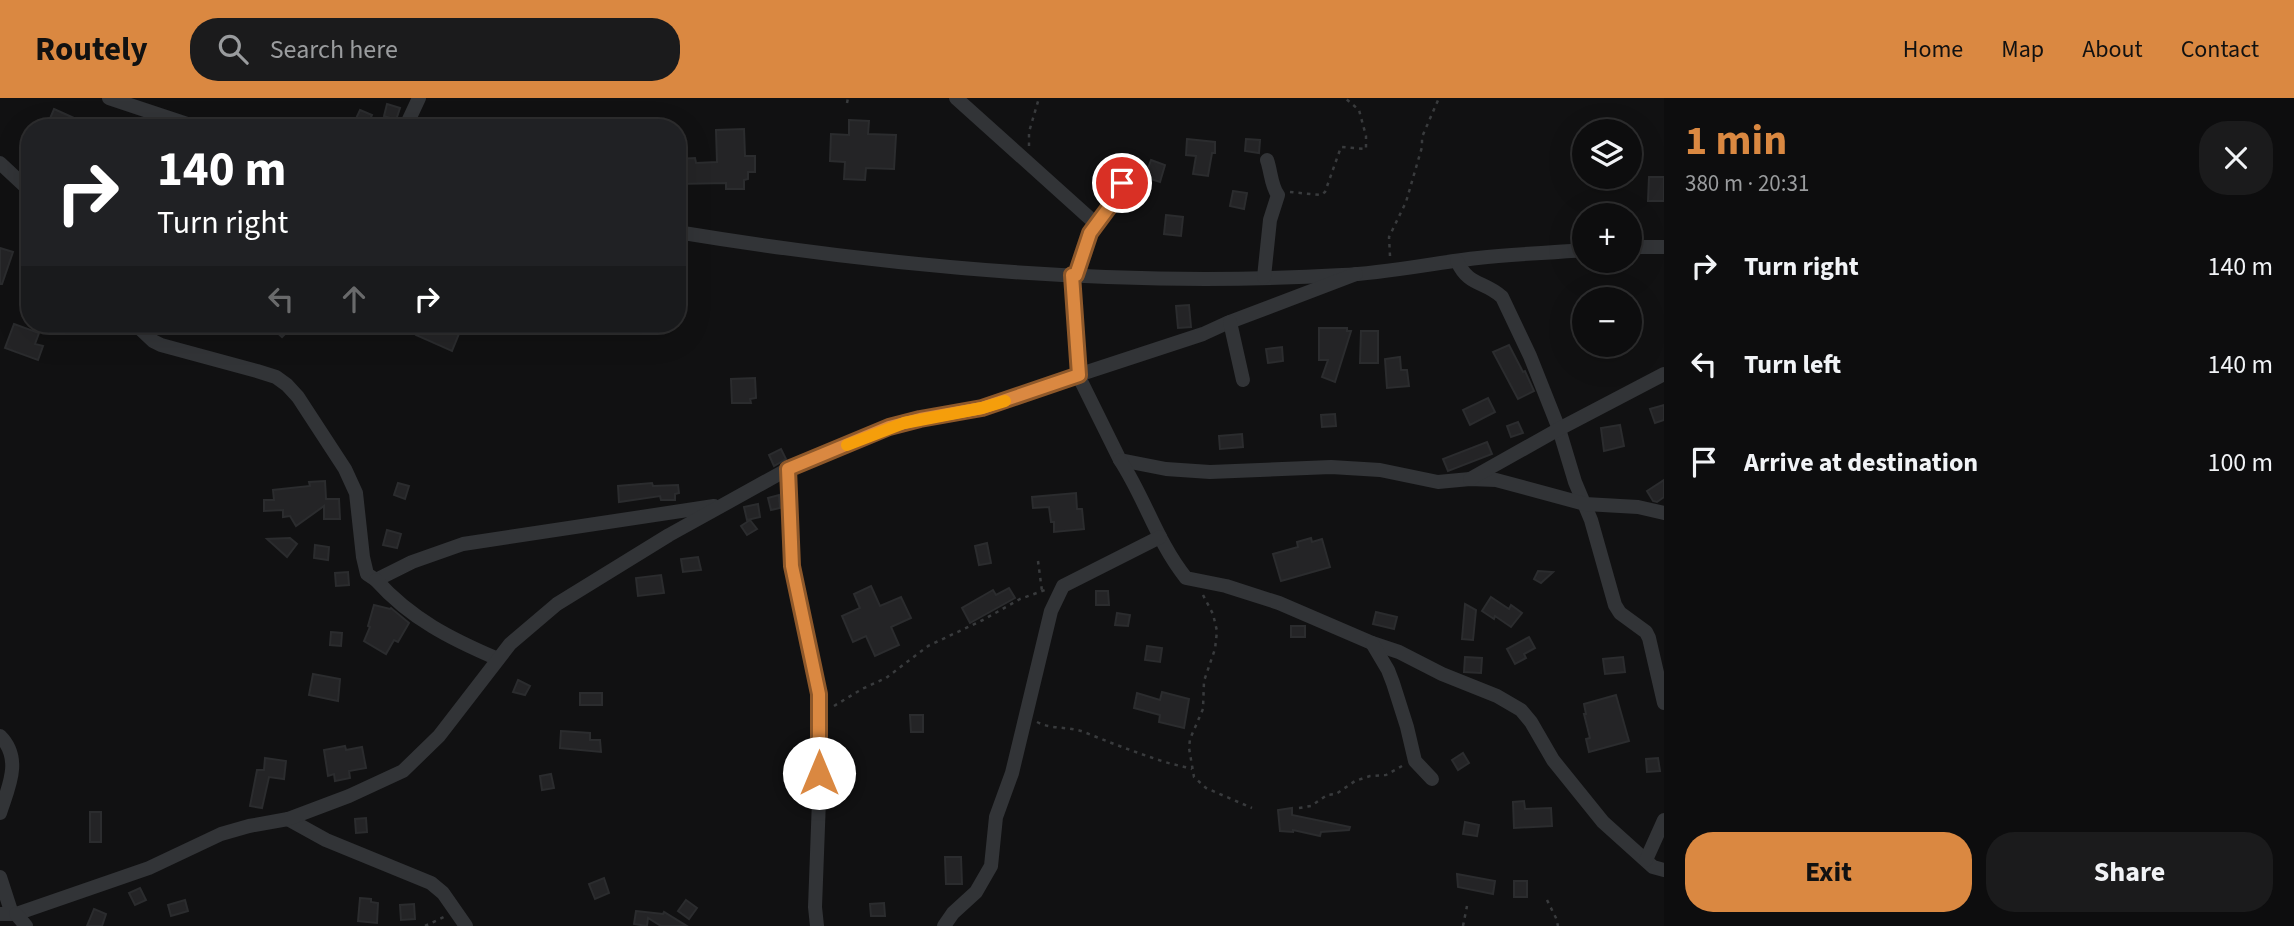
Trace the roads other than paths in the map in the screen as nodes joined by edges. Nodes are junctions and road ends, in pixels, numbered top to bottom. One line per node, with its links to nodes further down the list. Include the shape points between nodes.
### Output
1 (109, 98): 4 (street)
2 (419, 98): 5 (street)
3 (956, 98): 10 (street)
4 (172, 119)
5 (409, 119)
6 (1267, 160): 18 (street, via 1278,194 1270,220)
7 (0, 163): 9 (street)
8 (1134, 166): 10 (street)
9 (21, 183)
10 (1095, 223): 17 (street)
11 (686, 234): 17 (street, via 951,268)
12 (1642, 247): 13 (street)
13 (1664, 247)
14 (1572, 251): 15 (street)
15 (1457, 261): 16 (street); 24 (street, via 1468,279 1502,297)
16 (1356, 274): 18 (street); 19 (street)
17 (1074, 275): 18 (street); 22 (street)
18 (1264, 277)
19 (1230, 321): 22 (street); 23 (street)
20 (145, 333): 32 (street, via 161,345 257,371 288,385 356,493 363,557 367,574)
21 (1664, 374): 24 (street)
22 (1079, 375): 25 (street); 26 (street, via 982,408 889,427)
23 (1243, 380)
24 (1559, 429): 27 (street); 28 (street)
25 (1120, 460): 27 (street, via 1210,472 1331,467 1380,470 1438,482); 31 (street)
26 (788, 469): 29 (street); 47 (street, via 792,566 819,694)
27 (1470, 479): 28 (street, via 1496,480)
28 (1585, 504): 30 (street); 35 (street, via 1615,605 1649,638)
29 (722, 505): 32 (street, via 463,544); 34 (street, via 557,604)
30 (1664, 513)
31 (1160, 537): 33 (street, via 1186,578 1279,603); 48 (street, via 1063,586 1051,611 1009,782 993,827 991,866 976,892)
32 (376, 580): 34 (street, via 414,616)
33 (1372, 643): 37 (street, via 1393,683 1415,761); 41 (street, via 1521,710 1580,795)
34 (498, 659): 39 (street, via 439,736 403,771)
35 (1664, 703)
36 (0, 736): 38 (street, via 13,769)
37 (1432, 779)
38 (0, 813)
39 (288, 819): 44 (street, via 221,834 149,867); 46 (street, via 326,840 431,883)
40 (1664, 820): 41 (street)
41 (1646, 860): 42 (street)
42 (1664, 870)
43 (0, 877): 44 (street)
44 (10, 914): 45 (street)
45 (26, 926)
46 (466, 926)
47 (817, 926)
48 (944, 926)

